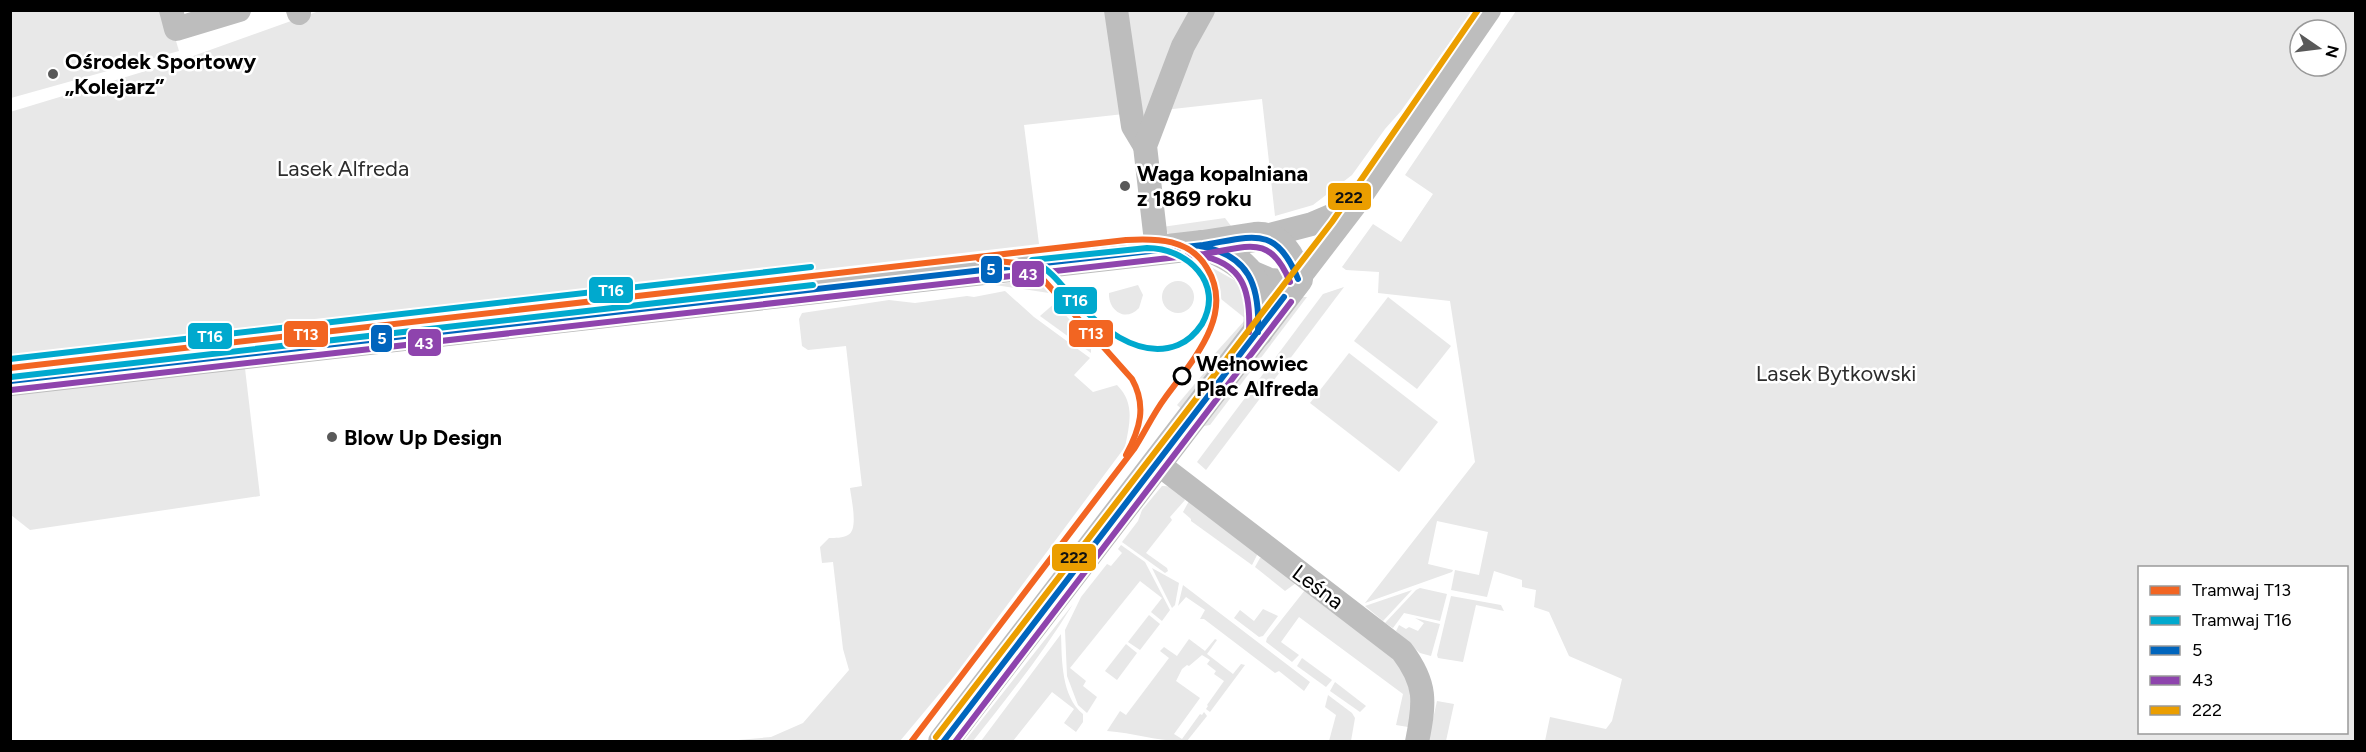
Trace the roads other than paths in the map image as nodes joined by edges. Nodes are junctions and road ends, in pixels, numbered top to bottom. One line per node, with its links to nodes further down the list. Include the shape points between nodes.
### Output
1 (171, 10): 2 (street, via 176,29)
2 (239, 10)
3 (1116, 10): 6 (street, via 1133,126)
4 (1203, 10): 6 (street, via 1183,46)
5 (1489, 10): 7 (street)
6 (1145, 146): 10 (street)
7 (1354, 206): 8 (street, via 1312,224); 12 (street)
8 (1262, 237): 9 (main road); 12 (main road, via 1286,252)
9 (1203, 245): 10 (main road); 11 (main road, via 1233,257)
10 (1157, 250): 14 (main road)
11 (1249, 271): 12 (street, via 1270,280); 13 (main road, via 1259,302)
12 (1297, 280): 13 (main road)
13 (1257, 332): 15 (main road)
14 (10, 381)
15 (1157, 463): 16 (main road); 17 (street, Leśna, via 1402,651 1422,686 1424,704)
16 (943, 741)
17 (1417, 741)

